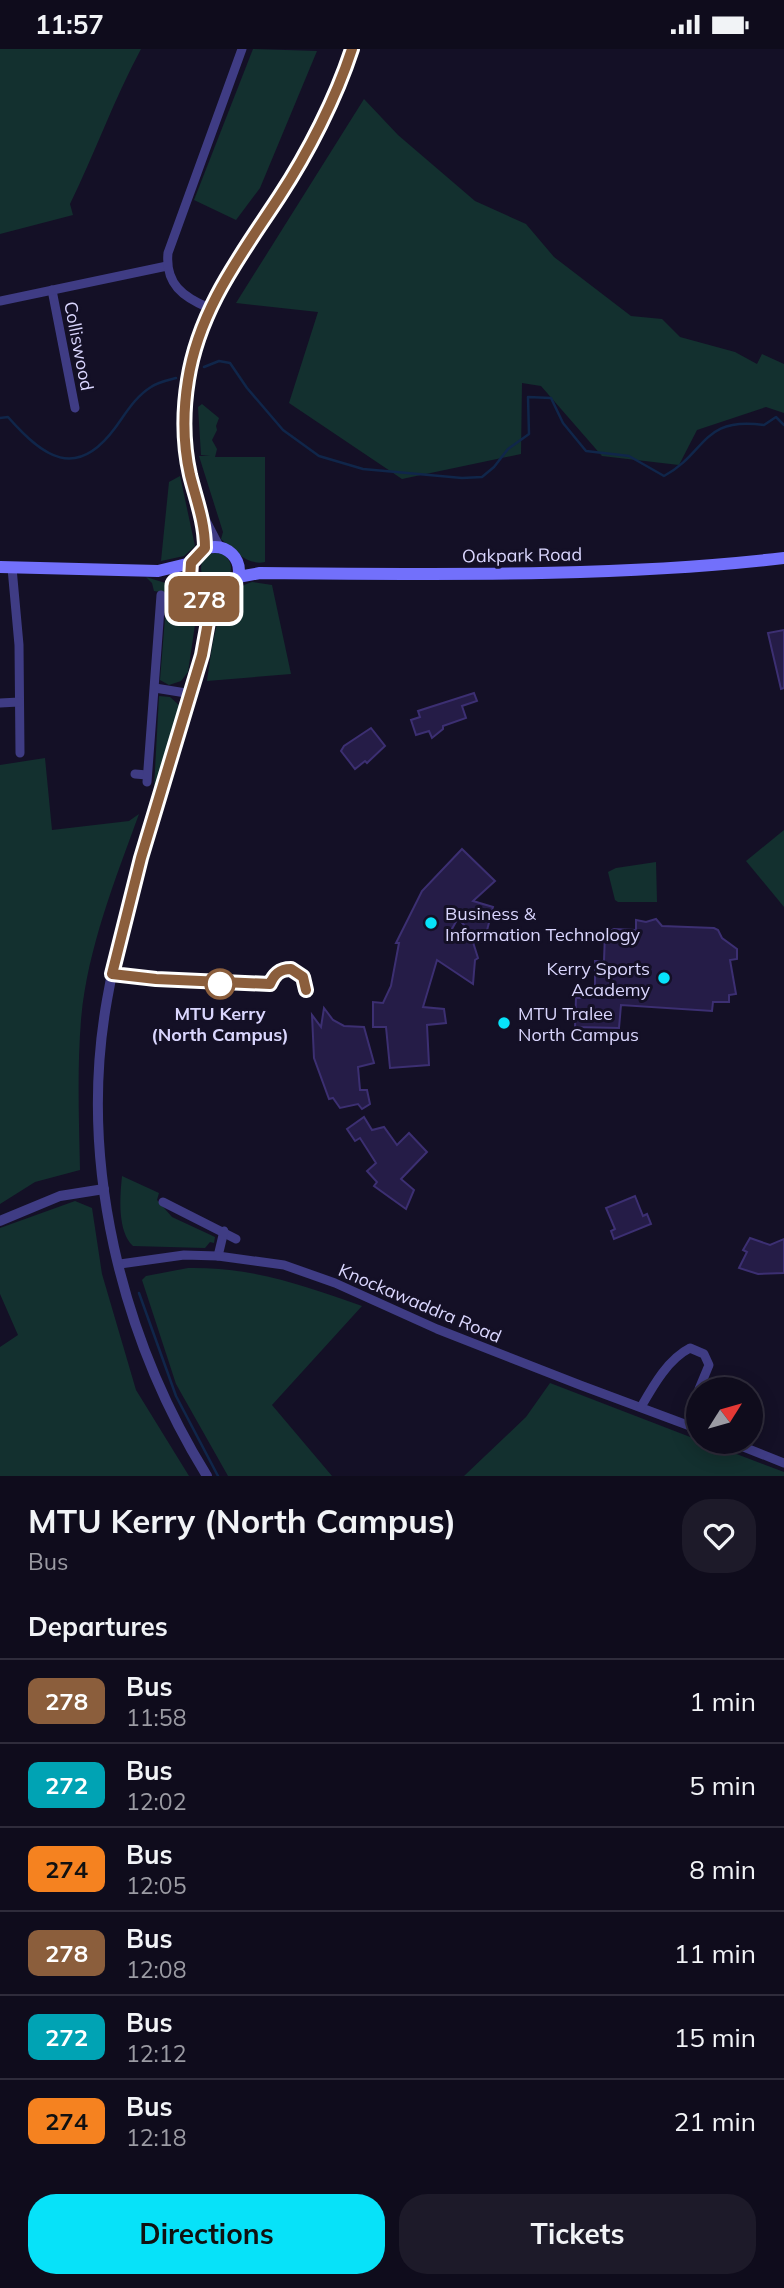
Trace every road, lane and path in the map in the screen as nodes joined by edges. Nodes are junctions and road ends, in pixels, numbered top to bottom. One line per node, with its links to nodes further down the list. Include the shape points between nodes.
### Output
1 (242, 49): 3 (street)
2 (352, 49): 6 (street, via 329,107)
3 (167, 266): 4 (street, Colliswood); 6 (street, via 177,290)
4 (52, 290): 5 (street, Colliswood); 7 (street, Colliswood)
5 (0, 301)
6 (209, 308): 8 (street, via 195,348 185,413 188,464)
7 (75, 408)
8 (200, 509): 9 (street); 10 (street)
9 (219, 547): 10 (main road); 12 (main road)
10 (205, 548): 13 (main road)
11 (784, 558): 16 (main road, Oakpark Road, via 675,569)
12 (238, 562): 16 (main road); 17 (main road)
13 (191, 563): 15 (main road); 18 (main road)
14 (6, 568): 15 (main road); 25 (street, via 19,645)
15 (158, 571): 18 (main road)
16 (260, 573): 17 (main road, Oakpark Road)
17 (239, 577): 20 (main road)
18 (190, 578): 19 (main road)
19 (204, 593): 20 (main road); 22 (street)
20 (223, 594): 22 (street)
21 (161, 595): 23 (street)
22 (208, 622): 24 (street)
23 (155, 688): 24 (street); 28 (street, via 147,778)
24 (191, 694): 29 (street, via 141,858 107,1000 98,1089)
25 (19, 702): 26 (street); 27 (street)
26 (0, 703)
27 (20, 753)
28 (135, 774)
29 (104, 1189): 31 (street, via 60,1196); 35 (street)
30 (163, 1202): 32 (street)
31 (0, 1221)
32 (224, 1231): 33 (street); 34 (street)
33 (236, 1239)
34 (218, 1255): 35 (street, Knockawaddra Road, via 173,1255); 37 (street, Knockawaddra Road, via 284,1265 335,1283 437,1329)
35 (120, 1264): 41 (street, via 156,1380)
36 (704, 1377): 37 (street, via 709,1365 704,1354 690,1348 654,1384)
37 (641, 1407): 38 (street, Knockawaddra Road)
38 (686, 1424)
39 (761, 1454): 40 (street)
40 (784, 1463)
41 (207, 1476)

